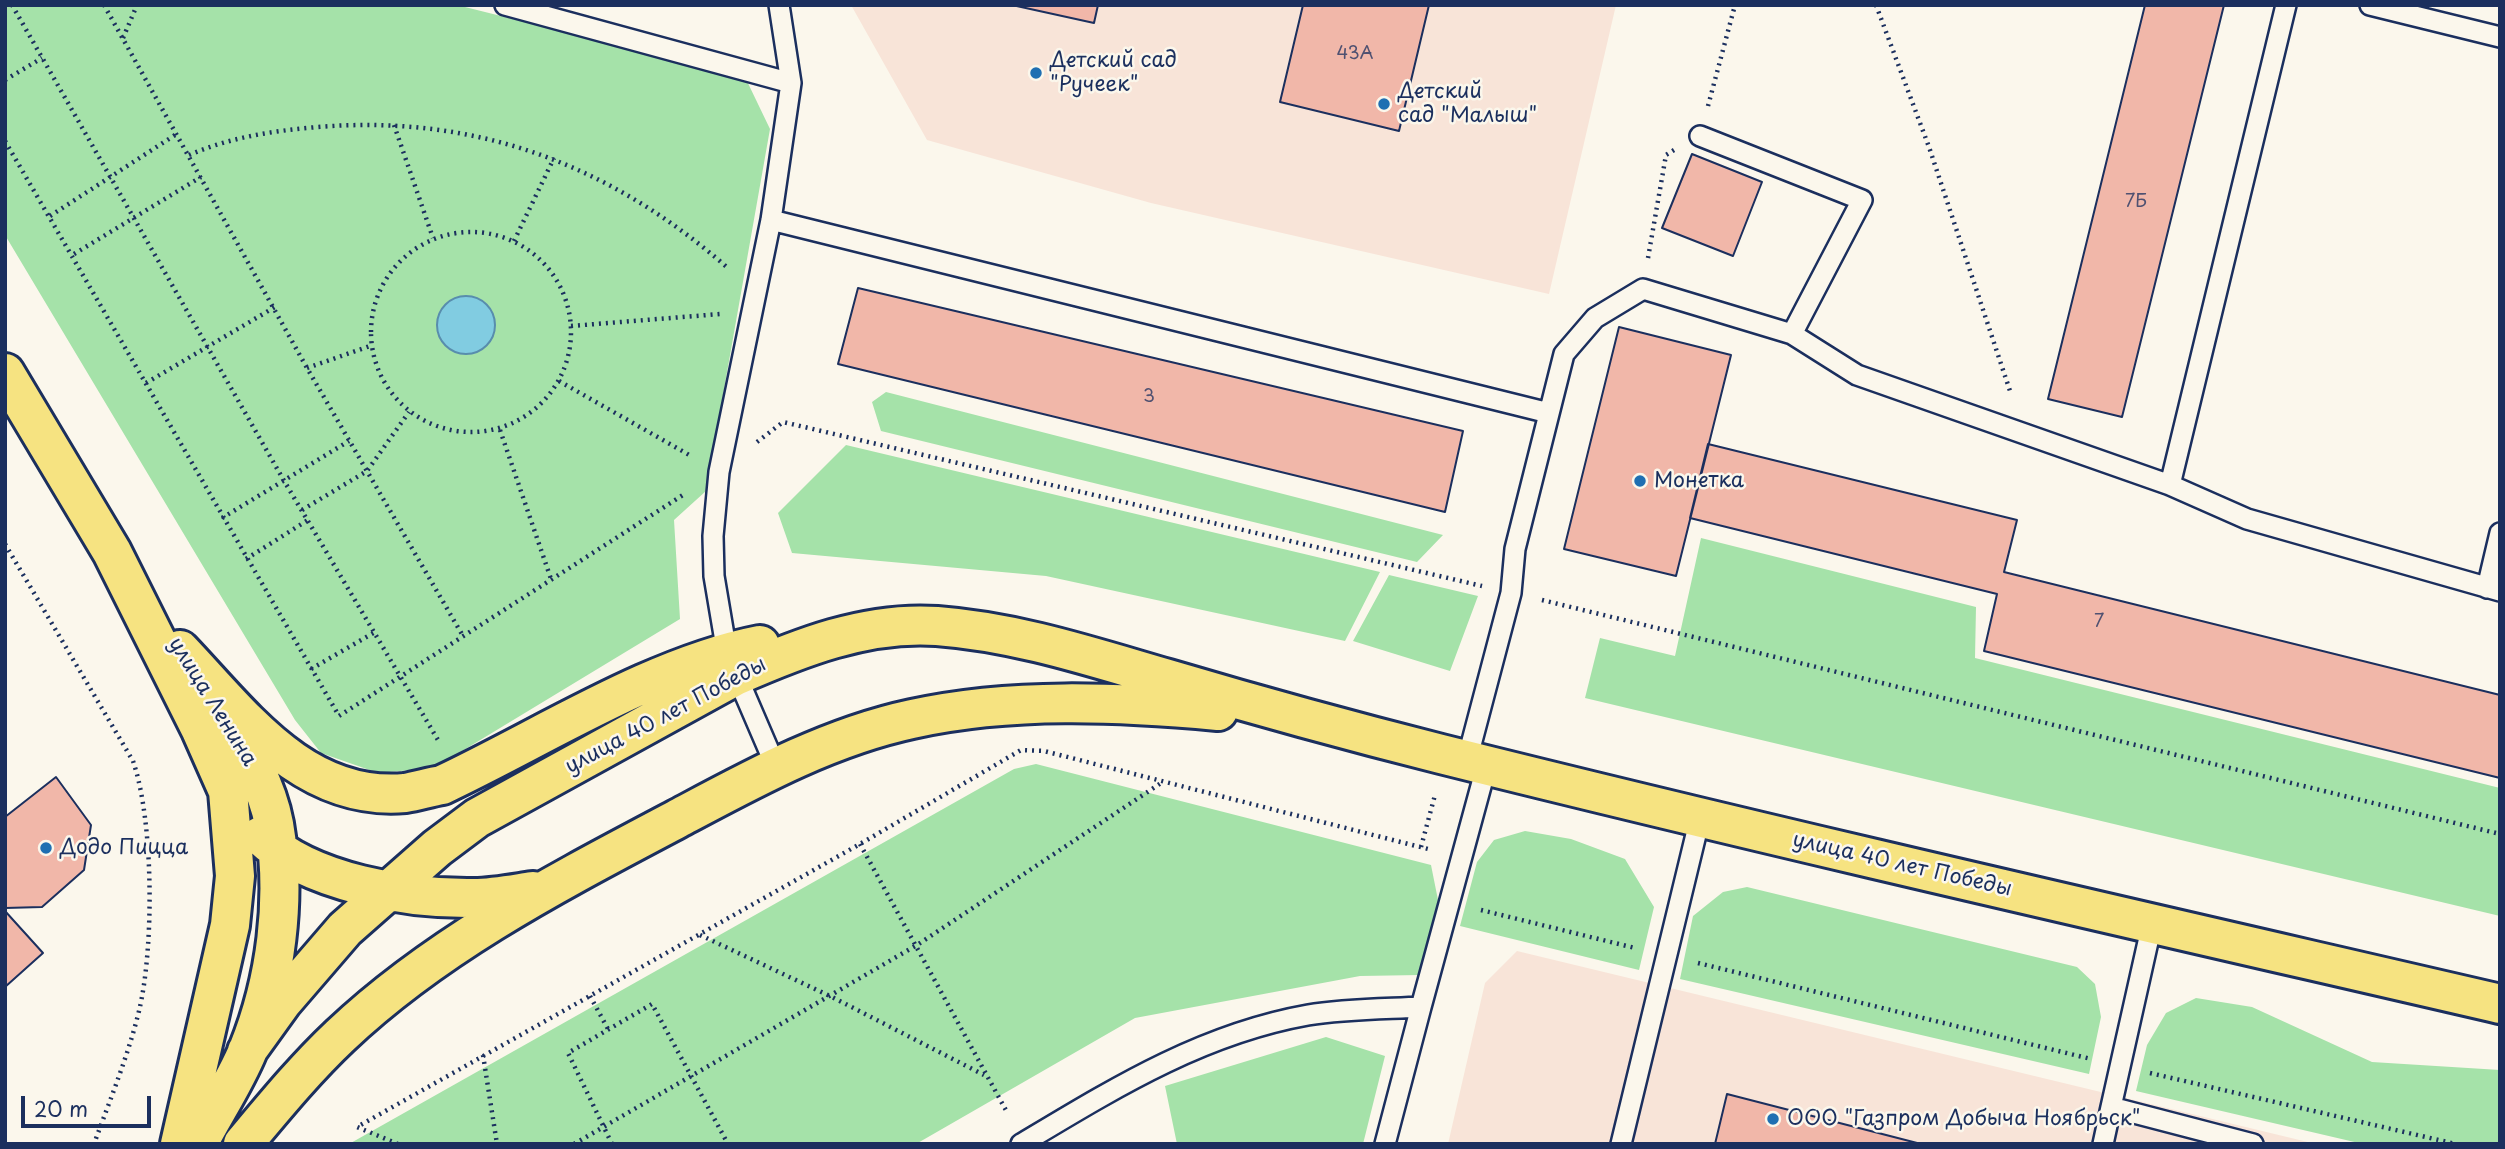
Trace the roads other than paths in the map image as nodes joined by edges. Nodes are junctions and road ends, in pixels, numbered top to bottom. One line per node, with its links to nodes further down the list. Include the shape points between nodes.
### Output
1 (505, 5): 6 (lane)
2 (779, 5): 6 (lane)
3 (2286, 5): 12 (lane)
4 (2370, 5): 5 (lane)
5 (2500, 37)
6 (790, 83): 8 (lane)
7 (1700, 136): 9 (lane, via 1862,200)
8 (771, 220): 11 (lane); 17 (lane, via 719,472 713,536 714,576)
9 (1792, 334): 11 (lane, via 1643,289 1595,318 1564,354); 12 (lane, via 1857,375)
10 (5, 373): 14 (main road, улица Ленина)
11 (1549, 414): 19 (lane, via 1516,549)
12 (2170, 485): 15 (lane, via 2247,520)
13 (2500, 533): 15 (lane)
14 (111, 552): 16 (main road, улица Ленина); 21 (main road, улица Ленина)
15 (2493, 589)
16 (180, 650): 17 (main road, via 281,755 321,779 371,792 405,793 442,785 652,681); 23 (main road, улица Ленина, via 256,771 274,823)
17 (731, 665): 18 (main road, улица 40 лет Победы, via 795,638 930,626 985,631 1043,643); 20 (lane); 24 (main road, улица 40 лет Победы, via 477,818)
18 (1305, 719): 19 (main road, улица 40 лет Победы); 20 (main road, улица 40 лет Победы, via 1160,706 1055,704 974,709 912,719 849,737)
19 (1477, 762): 22 (main road, улица 40 лет Победы); 28 (lane, via 1460,857)
20 (776, 766): 25 (main road, улица 40 лет Победы)
21 (228, 791): 23 (main road, via 252,827); 32 (main road, улица Ленина, via 235,876 230,925)
22 (1700, 818): 26 (main road, улица 40 лет Победы); 36 (lane)
23 (276, 851): 24 (main road, via 321,873); 29 (main road, улица Ленина, via 278,911 271,977)
24 (387, 890): 25 (main road, via 475,898); 29 (main road, улица 40 лет Победы, via 313,965)
25 (542, 890): 34 (main road, улица 40 лет Победы, via 456,946 340,1035)
26 (2152, 924): 27 (main road, улица 40 лет Победы); 30 (lane)
27 (2500, 1004)
28 (1421, 1007): 31 (lane, via 1310,1015 1206,1043 1157,1064); 35 (lane)
29 (247, 1051): 33 (main road, улица Ленина)
30 (2111, 1107): 37 (lane); 38 (lane)
31 (1023, 1143)
32 (180, 1144)
33 (198, 1144)
34 (243, 1144)
35 (1385, 1144)
36 (1621, 1144)
37 (2103, 1144)
38 (2253, 1144)

